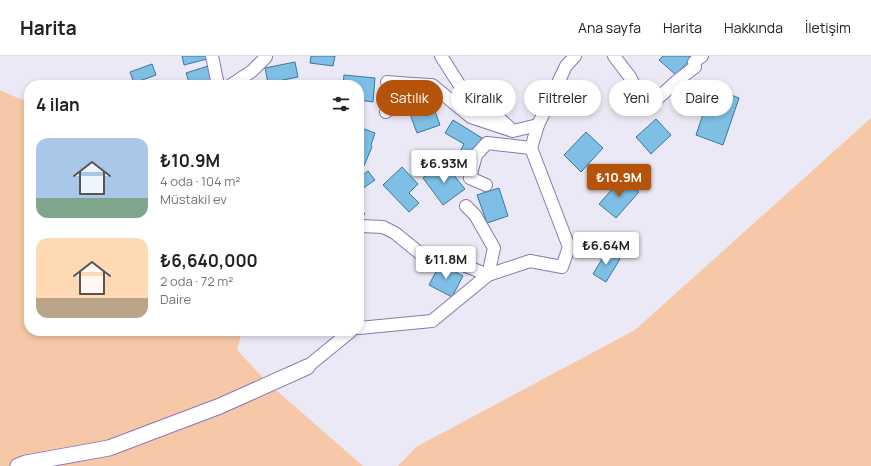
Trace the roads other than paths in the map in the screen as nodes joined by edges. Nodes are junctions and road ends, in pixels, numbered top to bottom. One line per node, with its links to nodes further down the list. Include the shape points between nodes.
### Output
1 (212, 56): 7 (street)
2 (441, 56): 11 (street, via 464,92 473,96)
3 (575, 56): 10 (street, via 566,66)
4 (614, 56): 5 (street, via 636,89 658,98 694,68 694,62)
5 (702, 56)
6 (266, 57): 8 (street)
7 (217, 80)
8 (238, 80)
9 (443, 94): 11 (street, via 471,117)
10 (538, 125): 11 (street); 12 (street)
11 (513, 130)
12 (532, 148): 13 (street, via 487,143 476,156 470,178); 16 (street, via 569,247 562,267 530,261)
13 (486, 185)
14 (466, 206): 16 (street, via 475,215 494,248)
15 (364, 226): 16 (street, via 383,227 395,233 428,260 456,262)
16 (488, 275): 17 (street, via 432,321)
17 (364, 328)
18 (345, 336): 19 (street)
19 (307, 367): 20 (street, via 220,406 109,448)
20 (18, 466)

